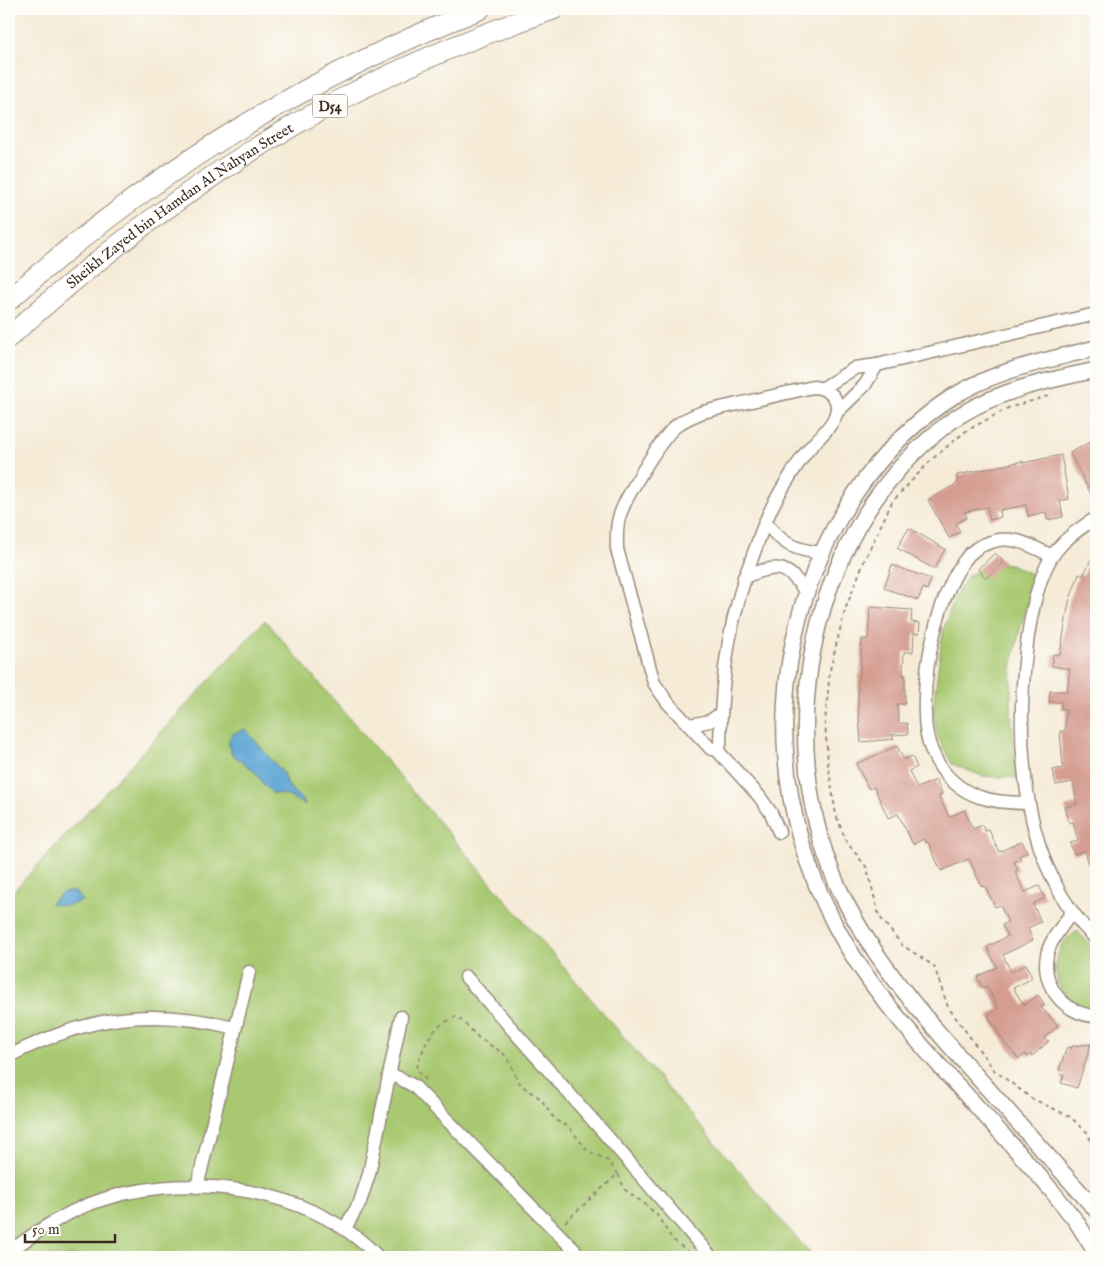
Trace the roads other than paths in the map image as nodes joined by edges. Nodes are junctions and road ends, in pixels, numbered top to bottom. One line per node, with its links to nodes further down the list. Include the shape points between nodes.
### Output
1 (480, 9): 3 (highway, Sheikh Zayed bin Hamdan Al Nahyan Street / D54, via 390,47 258,117 181,166 105,221)
2 (554, 9): 5 (highway, Sheikh Zayed bin Hamdan Al Nahyan Street / D54, via 434,56 311,116 219,172 125,240)
3 (9, 300)
4 (1096, 314): 7 (street)
5 (9, 337)
6 (1096, 348): 13 (street, via 996,374 933,411 897,442 866,476)
7 (877, 365): 9 (street, via 855,368); 10 (street, via 865,385)
8 (1096, 370): 32 (street, via 1039,383 986,401 938,432 898,471 864,516 829,592 813,652 806,729 809,776 821,836 842,894 866,938 925,1018)
9 (824, 388): 10 (street, via 837,403); 18 (street, via 813,387 689,417 666,436 624,504 616,534 617,549 650,671 660,693)
10 (836, 413): 12 (street, via 777,496)
11 (1096, 518): 14 (street, via 1068,538)
12 (765, 522): 13 (street, via 793,548); 15 (street)
13 (822, 553): 16 (street)
14 (1052, 556): 20 (street, via 1034,604 1023,676 1022,739); 20 (street, via 1017,540 1005,539 993,541 972,552 954,578 940,614 930,652 926,686 929,742 946,774 974,796 1002,803)
15 (744, 577): 16 (street, via 764,569 783,570 792,574); 17 (street, via 727,644)
16 (807, 594): 35 (street, via 789,671 785,741 798,826 824,902 849,949 895,1015 1052,1191)
17 (722, 713): 18 (street, via 710,721); 19 (street, via 720,745)
18 (690, 725): 19 (street, via 711,749)
19 (716, 749): 21 (street, via 759,796)
20 (1029, 803): 22 (street, via 1042,852)
21 (779, 832)
22 (1072, 912): 23 (street); 26 (street, via 1049,949 1047,976 1051,988 1069,1008)
23 (1096, 940)
24 (248, 972): 28 (street)
25 (466, 977): 38 (street)
26 (1096, 1016)
27 (401, 1018): 30 (street)
28 (235, 1028): 29 (street, via 184,1018 128,1017 67,1031); 31 (street)
29 (9, 1056)
30 (389, 1075): 33 (street, via 365,1188); 37 (street, via 417,1089)
31 (197, 1187): 33 (street, via 240,1190 277,1198); 34 (street, via 155,1189 88,1204 50,1224)
32 (1096, 1210)
33 (345, 1228): 36 (street)
34 (9, 1252)
35 (1096, 1253)
36 (378, 1257)
37 (581, 1257)
38 (711, 1257)

